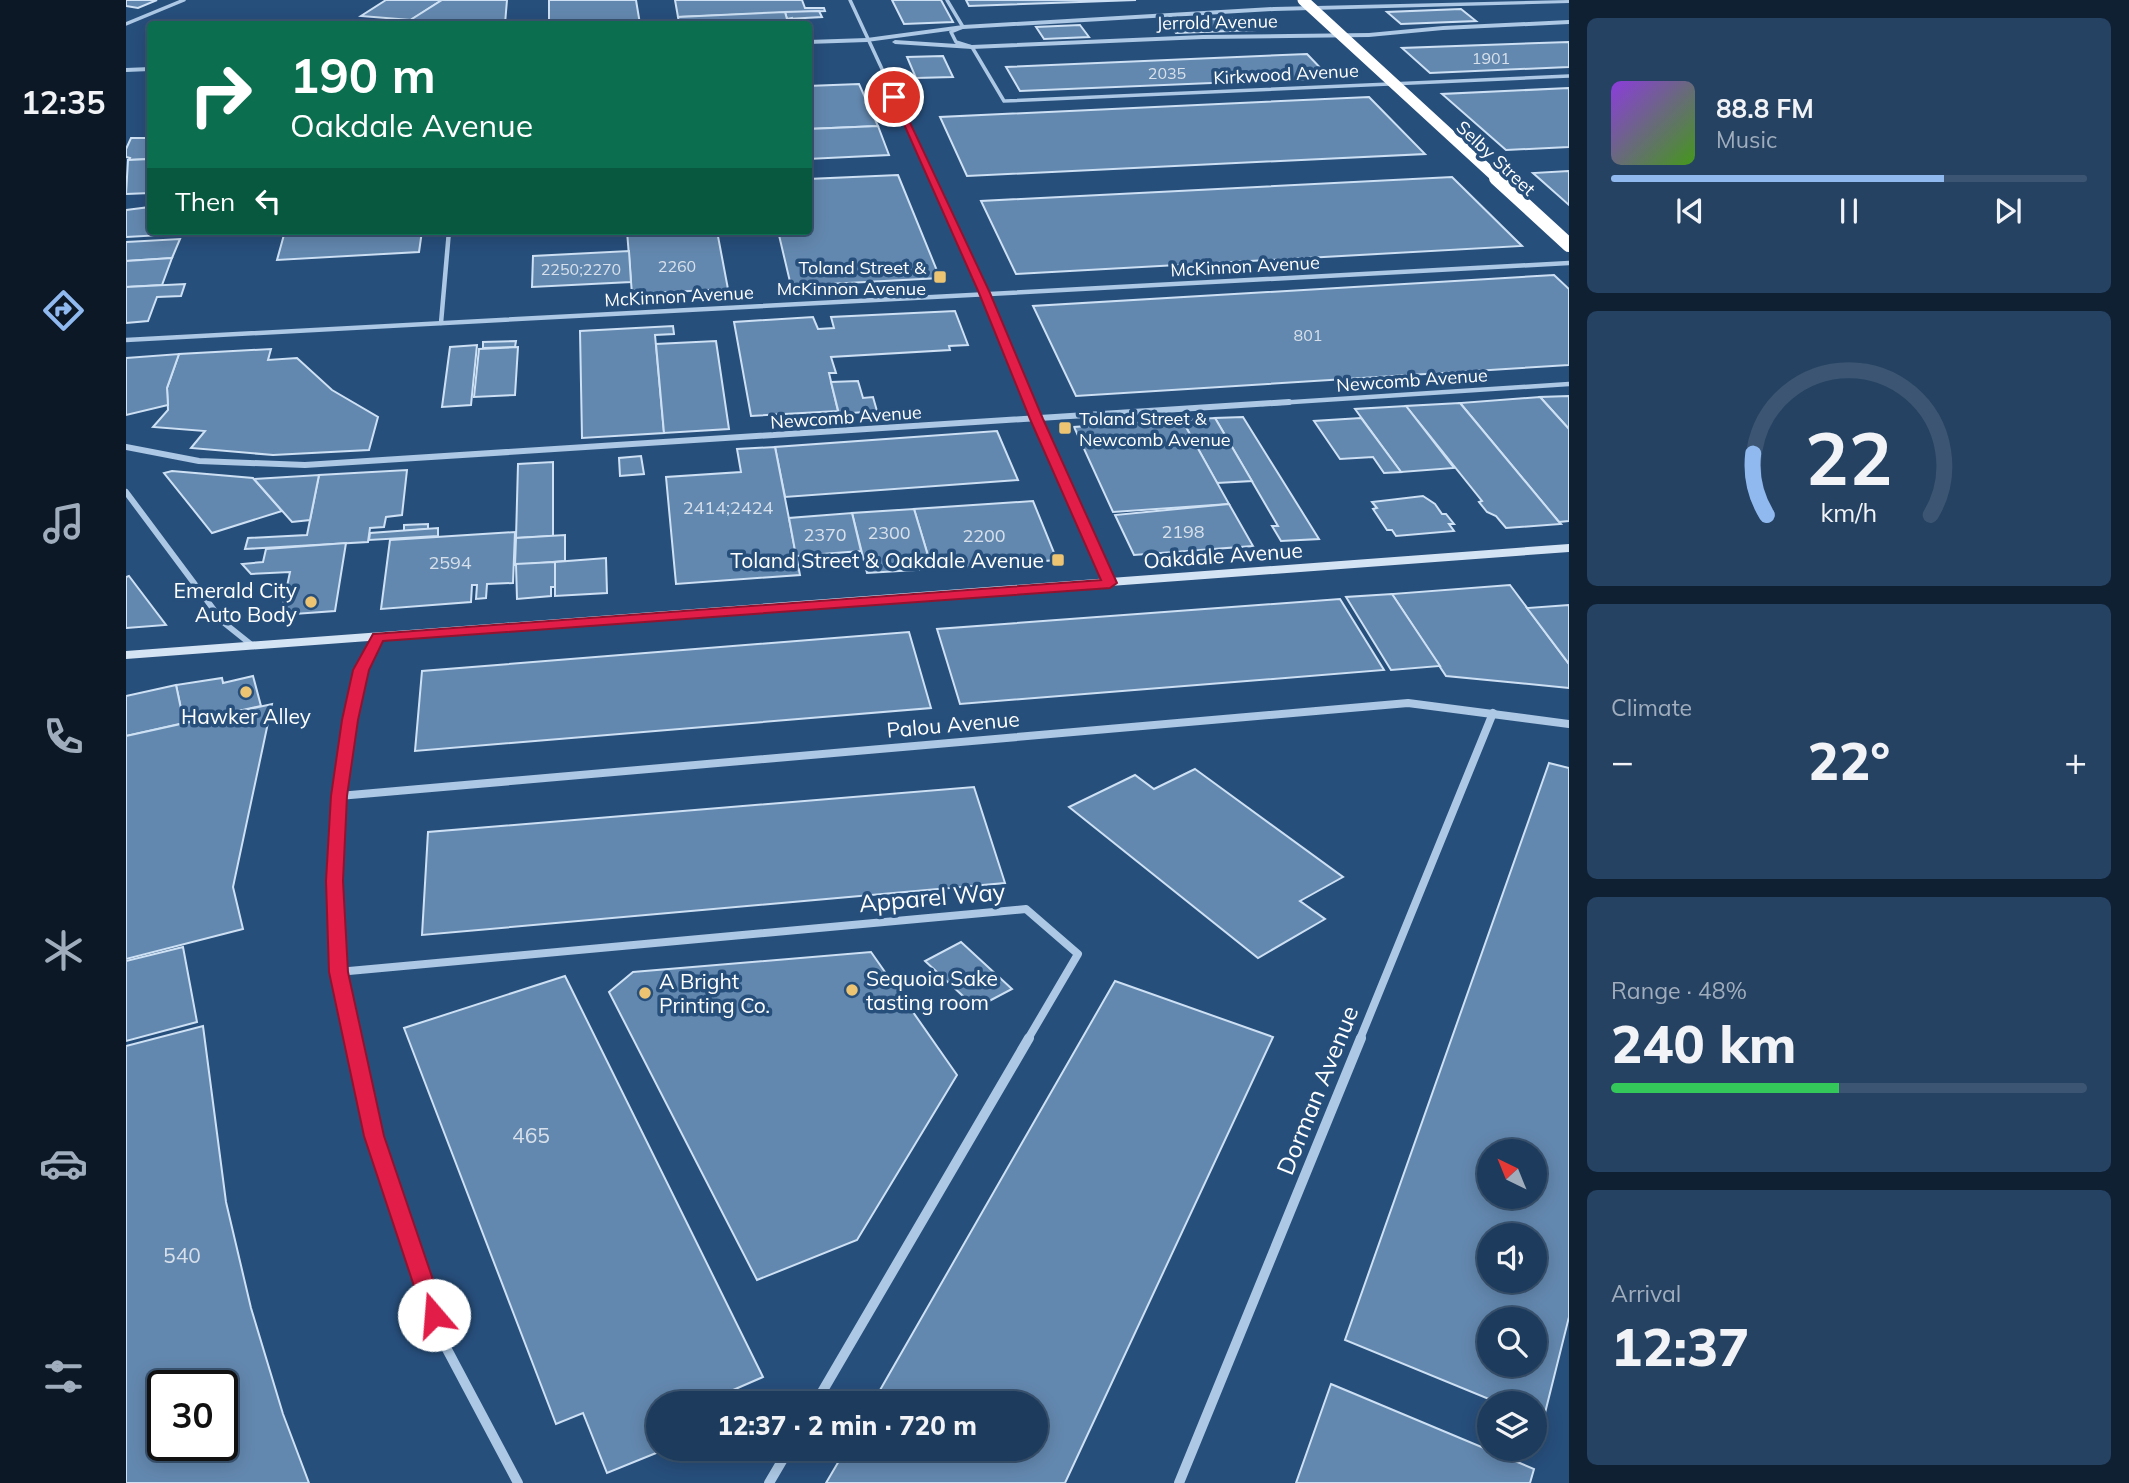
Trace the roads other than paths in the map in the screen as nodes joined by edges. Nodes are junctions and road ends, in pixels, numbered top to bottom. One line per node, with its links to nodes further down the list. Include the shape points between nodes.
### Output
1 (184, 0): 8 (street)
2 (850, 0): 12 (street)
3 (947, 0): 10 (street)
4 (1324, 0): 15 (highway)
5 (1569, 1): 6 (street, Jerrold Avenue)
6 (1307, 2): 9 (highway, bridge); 10 (street, Jerrold Avenue); 15 (highway)
7 (1569, 22): 11 (street, Jerrold Avenue)
8 (126, 24)
9 (1331, 26): 11 (street); 23 (highway, bridge)
10 (963, 27): 12 (street, Jerrold Avenue); 14 (street, via 951,32 956,42)
11 (1341, 35): 14 (street, Jerrold Avenue); 18 (street)
12 (867, 40): 13 (street, Jerrold Avenue); 14 (street, Jerrold Avenue); 25 (street)
13 (812, 42)
14 (972, 47): 19 (street, Kirkwood Avenue, via 1004,101)
15 (1371, 54): 22 (highway)
16 (147, 69): 17 (street)
17 (126, 70)
18 (1386, 75)
19 (1569, 76)
20 (1404, 91): 23 (street, Selby Street)
21 (449, 235): 26 (street)
22 (1569, 235)
23 (1569, 246)
24 (1569, 263): 25 (street, McKinnon Avenue)
25 (985, 293): 26 (street, McKinnon Avenue); 29 (street)
26 (441, 323): 27 (street, McKinnon Avenue)
27 (126, 340)
28 (1569, 384): 29 (street, Newcomb Avenue)
29 (1037, 419): 30 (street, Newcomb Avenue, via 306,465 199,461); 33 (street)
30 (126, 447)
31 (126, 492): 35 (street, via 223,622)
32 (1569, 548): 33 (main road, Oakdale Avenue)
33 (1110, 583): 34 (main road, Oakdale Avenue)
34 (378, 637): 35 (main road, Oakdale Avenue); 39 (street, via 361,670)
35 (253, 646): 36 (main road, Oakdale Avenue)
36 (126, 655)
37 (1493, 713): 38 (street, Palou Avenue); 39 (street, Palou Avenue, via 1408,703); 45 (street, Dorman Avenue)
38 (1569, 724)
39 (339, 796): 40 (street, via 334,881)
40 (338, 972): 41 (street, Apparel Way, via 1026,909 1078,954); 43 (street, via 374,1136 441,1338)
41 (823, 1391)
42 (782, 1461): 44 (street)
43 (518, 1483)
44 (769, 1483)
45 (1180, 1483)

